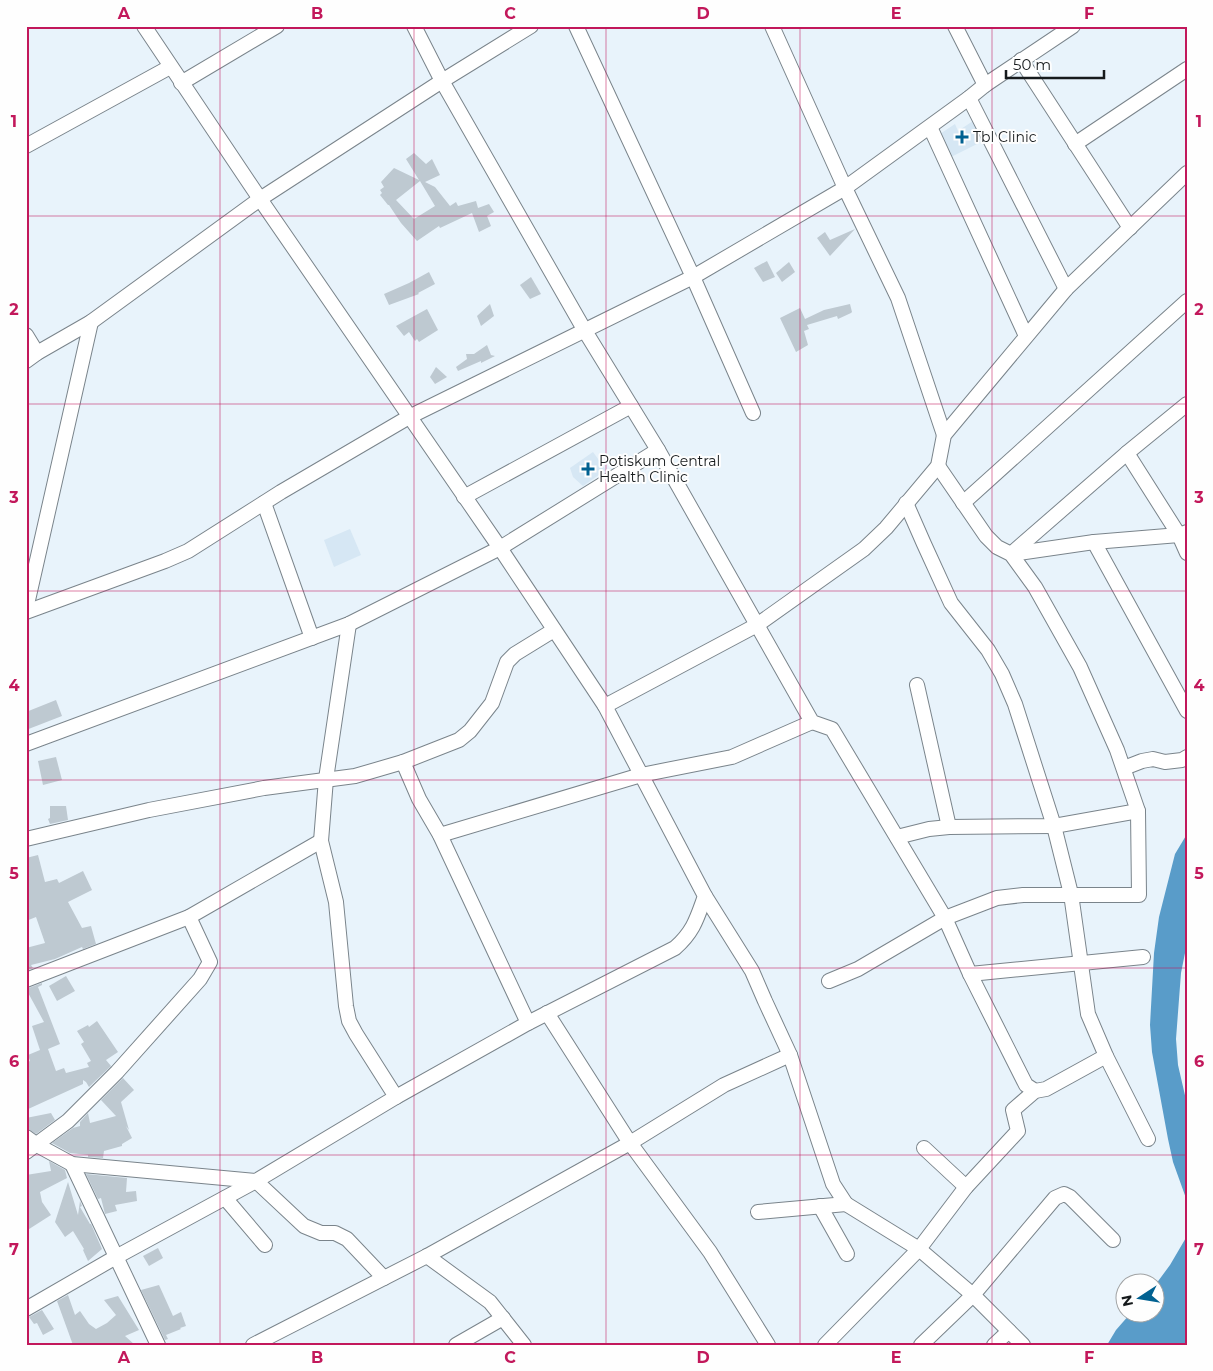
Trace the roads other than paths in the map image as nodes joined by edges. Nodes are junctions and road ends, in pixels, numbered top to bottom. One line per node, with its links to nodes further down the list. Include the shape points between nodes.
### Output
1 (144, 26): 10 (street)
2 (277, 26): 13 (street)
3 (414, 26): 12 (street)
4 (531, 26): 12 (street)
5 (576, 26): 23 (street)
6 (772, 26): 20 (street)
7 (955, 26): 14 (street)
8 (1074, 26): 9 (street)
9 (1021, 60): 14 (street); 17 (street)
10 (170, 67): 13 (street); 18 (street)
11 (1187, 69): 17 (street)
12 (442, 81): 21 (street); 27 (street)
13 (181, 83): 21 (street)
14 (984, 85): 15 (street)
15 (969, 98): 16 (street); 24 (street)
16 (930, 127): 20 (street); 29 (street)
17 (1075, 144): 22 (street)
18 (26, 146)
19 (1187, 173): 22 (street)
20 (845, 188): 23 (street); 35 (street, via 898,298)
21 (260, 199): 26 (street); 34 (street)
22 (1130, 228): 24 (street)
23 (693, 277): 27 (street); 33 (street)
24 (1066, 289): 29 (street)
25 (1187, 301): 42 (street)
26 (91, 322): 30 (street); 48 (street)
27 (585, 331): 32 (street); 34 (street)
28 (26, 335): 30 (street)
29 (1026, 336): 35 (street)
30 (32, 357)
31 (1187, 404): 37 (street)
32 (631, 406): 36 (street); 39 (street)
33 (753, 412)
34 (409, 418): 39 (street); 40 (street)
35 (944, 435): 38 (street)
36 (658, 450): 45 (street); 50 (street)
37 (1127, 453): 43 (street); 47 (street)
38 (938, 466): 41 (street); 42 (street)
39 (464, 496): 45 (street)
40 (264, 503): 48 (street, via 188,551); 52 (street)
41 (906, 503): 50 (street, via 864,549); 64 (street, via 952,603 1002,674 1015,704)
42 (963, 503): 47 (street, via 996,547)
43 (1183, 534): 44 (street); 46 (street)
44 (1094, 542): 47 (street); 55 (street)
45 (500, 548): 49 (street); 51 (street)
46 (1187, 552)
47 (1011, 554): 60 (street, via 1080,667)
48 (26, 610)
49 (350, 624): 52 (street); 62 (street)
50 (757, 625): 54 (street); 56 (street)
51 (554, 630): 54 (street); 59 (street, via 507,662 492,703 470,731 459,740)
52 (312, 638): 57 (street)
53 (917, 685): 65 (street)
54 (605, 706): 61 (street)
55 (1187, 711)
56 (812, 722): 61 (street, via 732,757); 67 (street, via 832,729)
57 (26, 744)
58 (1187, 757): 60 (street, via 1165,762 1153,759)
59 (403, 762): 62 (street, via 355,776); 66 (street)
60 (1124, 768): 63 (street)
61 (641, 775): 66 (street); 71 (street)
62 (326, 779): 68 (street, via 149,810); 69 (street)
63 (1138, 811): 64 (street); 70 (street, via 1139,895)
64 (1054, 826): 65 (street); 70 (street)
65 (948, 827): 67 (street)
66 (440, 835): 80 (street)
67 (896, 836): 73 (street)
68 (26, 839)
69 (321, 841): 72 (street); 84 (street, via 336,902 350,1022)
70 (1071, 894): 73 (street, via 997,898); 75 (street)
71 (705, 896): 79 (street, via 696,923 676,948); 81 (street, via 752,972)
72 (189, 917): 77 (street); 87 (street, via 210,962 200,978 117,1072 68,1121)
73 (945, 918): 76 (street); 78 (street, via 858,969)
74 (1143, 957): 75 (street)
75 (1081, 963): 76 (street); 82 (street, via 1088,1014)
76 (970, 974): 83 (street, via 1026,1085)
77 (26, 980)
78 (829, 981)
79 (547, 1013): 80 (street); 86 (street)
80 (528, 1023): 84 (street)
81 (790, 1056): 86 (street, via 724,1086); 93 (street, via 833,1184)
82 (1106, 1056): 83 (street, via 1046,1089); 85 (street)
83 (1035, 1091): 91 (street, via 1013,1110 1018,1130)
84 (396, 1097): 90 (street)
85 (1148, 1138)
86 (630, 1143): 100 (street); 111 (street, via 710,1252)
87 (30, 1145): 89 (street)
88 (924, 1148): 91 (street)
89 (72, 1164): 90 (street); 101 (street)
90 (256, 1181): 92 (street); 102 (street, via 304,1226 348,1239)
91 (966, 1187): 98 (street)
92 (225, 1198): 97 (street); 101 (street)
93 (846, 1204): 94 (street); 98 (street)
94 (820, 1206): 95 (street); 99 (street)
95 (758, 1212)
96 (1114, 1240): 103 (street, via 1064,1194 1056,1198)
97 (265, 1245)
98 (919, 1249): 103 (street); 112 (street)
99 (847, 1254)
100 (428, 1256): 102 (street); 105 (street, via 486,1299)
101 (116, 1257): 104 (street); 107 (street)
102 (384, 1278): 108 (street)
103 (973, 1295): 106 (street); 113 (street)
104 (26, 1309)
105 (503, 1318): 109 (street); 110 (street)
106 (1009, 1331): 114 (street); 115 (street)
107 (158, 1345)
108 (254, 1345)
109 (456, 1345)
110 (524, 1345)
111 (768, 1345)
112 (825, 1345)
113 (921, 1345)
114 (994, 1345)
115 (1023, 1345)

